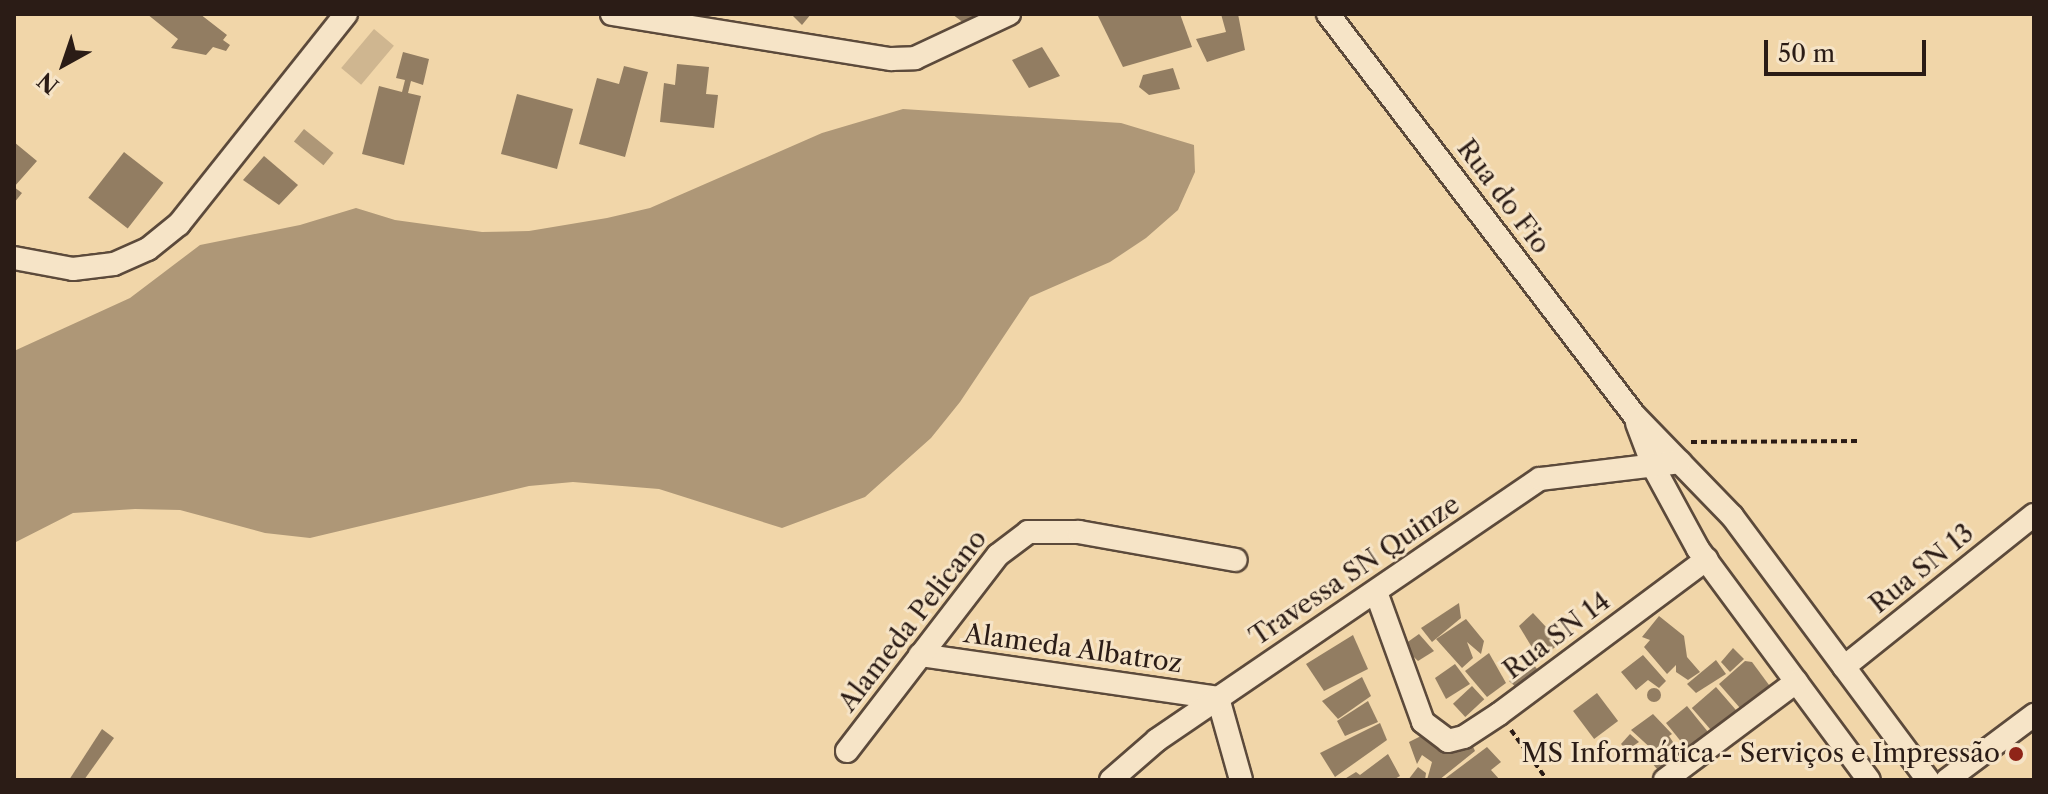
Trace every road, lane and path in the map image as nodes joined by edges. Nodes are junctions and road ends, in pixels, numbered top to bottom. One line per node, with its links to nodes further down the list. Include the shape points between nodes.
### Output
1 (346, 14): 5 (street, via 179,224 148,249 114,264 73,269)
2 (612, 14): 3 (street, via 891,59 915,58)
3 (1009, 14)
4 (1328, 14): 6 (street, Rua do Fio)
5 (14, 258)
6 (1634, 415): 8 (street, Rua do Fio); 9 (street, Rua do Fio)
7 (1860, 441): 8 (path)
8 (1683, 452): 9 (street, Travessa SN Quinze); 15 (street, Rua do Fio)
9 (1654, 468): 11 (street, Rua do Fio); 13 (street, Travessa SN Quinze, via 1540,479)
10 (2034, 515): 15 (street, Rua SN 13)
11 (1707, 559): 16 (street, Rua do Fio); 18 (street, Rua SN 14)
12 (1236, 560): 14 (street, Alameda Pelicano, via 1079,532 1028,532 998,555)
13 (1376, 592): 17 (street, Travessa SN Quinze); 18 (street, Rua SN 14, via 1408,687 1434,735 1448,741 1464,737)
14 (920, 655): 17 (street, Alameda Albatroz); 20 (street, Alameda Pelicano)
15 (1844, 667): 26 (street, Rua do Fio)
16 (1796, 682): 24 (street); 25 (street, Rua do Fio)
17 (1218, 698): 21 (street, Travessa SN Quinze); 22 (street)
18 (1499, 714): 23 (path)
19 (2034, 715): 27 (street)
20 (847, 751)
21 (1111, 780)
22 (1241, 780)
23 (1547, 780)
24 (1665, 780)
25 (1869, 780)
26 (1928, 780)
27 (1947, 780)

